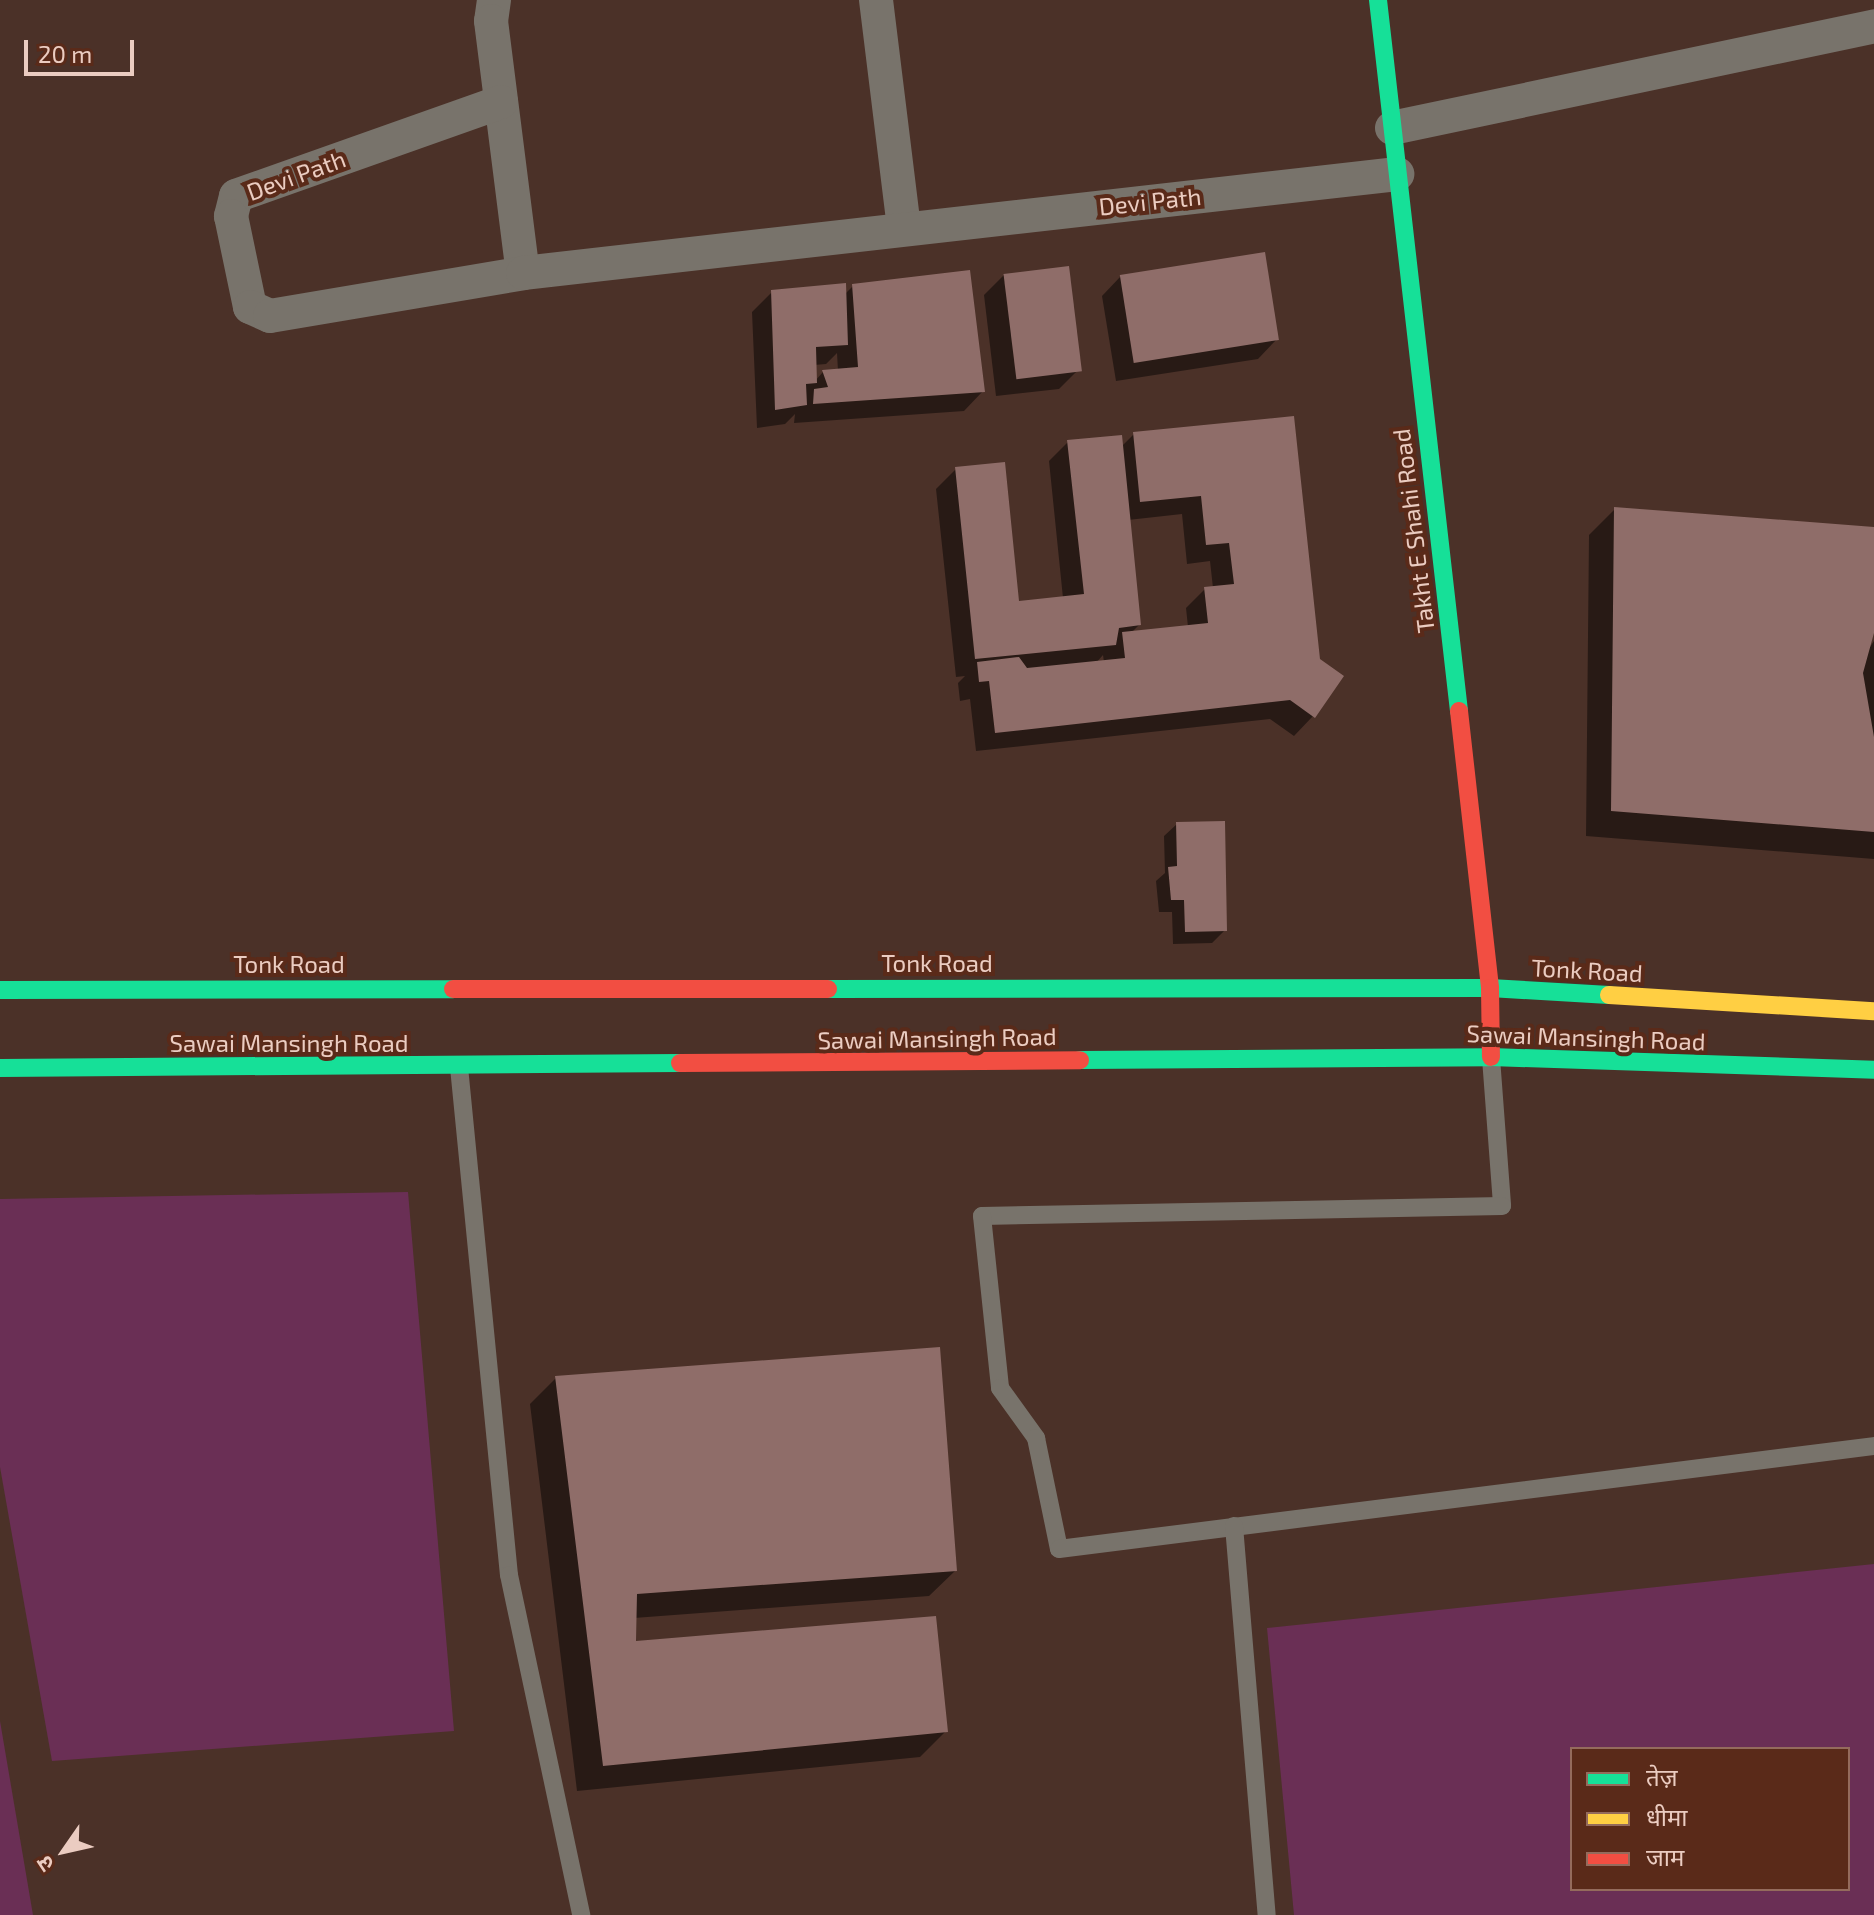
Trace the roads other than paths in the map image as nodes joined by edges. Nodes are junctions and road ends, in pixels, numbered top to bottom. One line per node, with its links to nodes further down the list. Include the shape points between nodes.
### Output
1 (494, 0): 5 (street, via 491,21)
2 (876, 0): 8 (street)
3 (1378, 0): 6 (main road, Takht E Shahi Road)
4 (1874, 26): 6 (street)
5 (501, 102): 9 (street); 9 (street, Devi Path, via 236,196 231,216 244,295 261,314)
6 (1392, 128): 7 (main road, Takht E Shahi Road)
7 (1397, 174): 8 (street, Devi Path); 10 (main road, Takht E Shahi Road)
8 (904, 227): 9 (street, Devi Path)
9 (523, 273)
10 (1490, 988): 11 (main road, Tonk Road); 12 (main road, Tonk Road); 13 (main road, Takht E Shahi Road)
11 (0, 990)
12 (1874, 1011)
13 (1491, 1057): 14 (main road, Sawai Mansingh Road); 16 (main road, Sawai Mansingh Road); 18 (lane, via 1502,1206 982,1216 1000,1388 1036,1438 1059,1549)
14 (459, 1067): 15 (main road, Sawai Mansingh Road); 19 (lane, via 509,1575)
15 (0, 1068)
16 (1874, 1070)
17 (1874, 1446): 18 (lane)
18 (1234, 1526): 20 (lane)
19 (581, 1915)
20 (1267, 1915)

